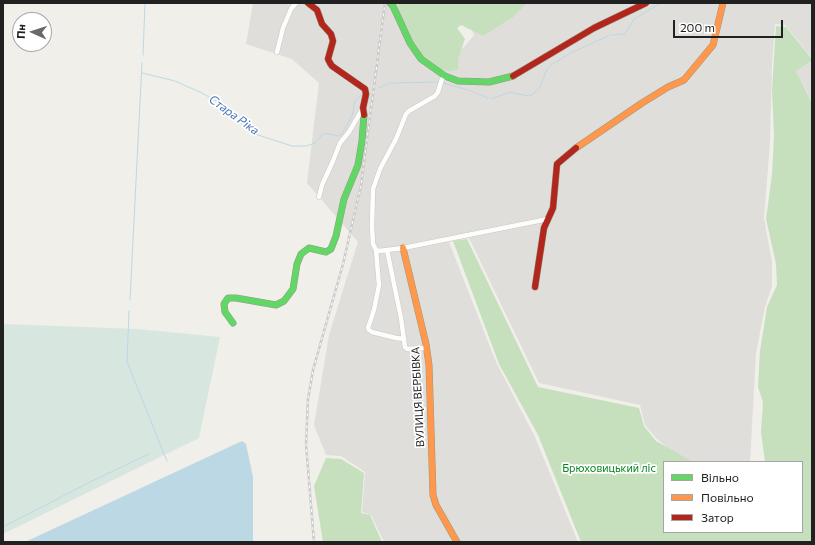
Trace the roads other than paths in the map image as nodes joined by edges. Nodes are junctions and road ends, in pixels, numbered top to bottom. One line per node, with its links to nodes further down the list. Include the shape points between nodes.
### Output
1 (296, 3): 6 (street, via 283,28)
2 (308, 3): 8 (street, via 317,10 322,24 331,34 328,59 330,63 366,92)
3 (390, 3): 7 (street, via 394,6 410,43 419,56)
4 (646, 3): 7 (street, via 588,31 510,77 475,82)
5 (723, 3): 10 (street, via 713,45 690,75 642,102 585,141 557,164 553,208)
6 (277, 52)
7 (444, 77): 12 (street, via 435,96 406,114 376,180 372,198 373,244)
8 (363, 108): 9 (street, via 340,143); 15 (street, via 364,121 358,164 344,200 332,248 326,252 309,248 301,254 293,289 284,301 276,304 228,298 224,304 225,312)
9 (319, 197)
10 (548, 219): 11 (street); 14 (street, via 542,237)
11 (403, 248): 13 (street); 17 (street, ВУЛИЦЯ ВЕРБІВКА)
12 (376, 250): 13 (street); 16 (street, via 379,292 368,328 390,337)
13 (387, 250): 16 (street)
14 (535, 286)
15 (233, 323)
16 (404, 339): 17 (street, via 407,349)
17 (427, 348): 18 (street, ВУЛИЦЯ ВЕРБІВКА, via 433,495)
18 (457, 542)

